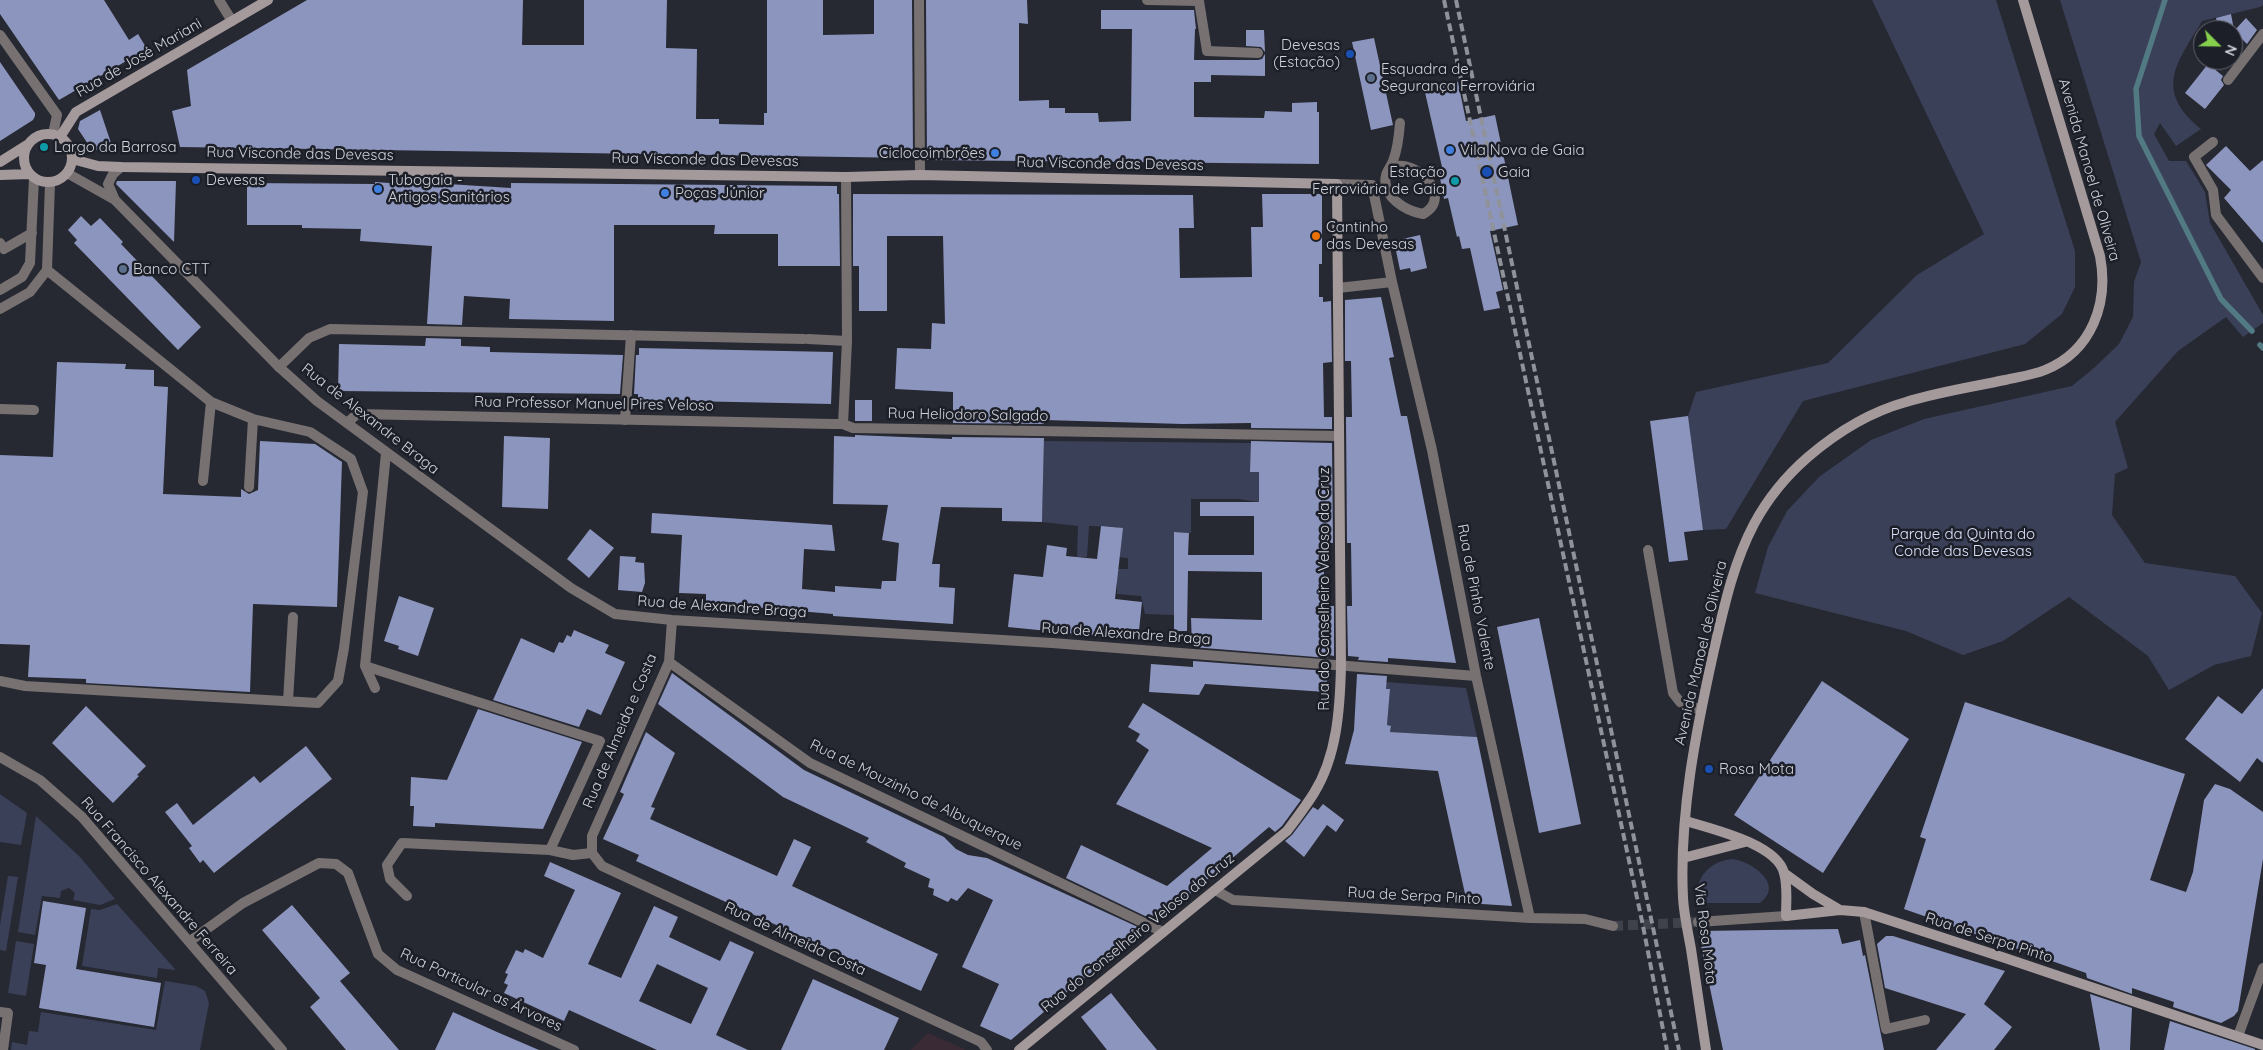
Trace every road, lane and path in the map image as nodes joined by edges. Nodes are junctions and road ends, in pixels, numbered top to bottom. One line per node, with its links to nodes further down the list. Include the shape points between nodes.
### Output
1 (220, 0): 6 (street)
2 (268, 0): 6 (main road, Rua de José Mariani)
3 (919, 0): 22 (street)
4 (1147, 0): 9 (street, via 1199,1 1207,51)
5 (2023, 0): 61 (main road, Avenida Manoel de Oliveira, via 2100,256 2103,296 2094,325 2081,343 2053,366 1892,406 1839,434 1786,478 1760,513 1736,565)
6 (232, 22): 12 (main road, Rua de José Mariani, via 76,112)
7 (2263, 34): 10 (street)
8 (0, 35): 12 (street, via 56,115)
9 (1258, 53)
10 (2228, 80)
11 (1400, 123): 18 (street, via 1399,141)
12 (56, 135): 14 (main road, via 38,136); 15 (main road, via 69,146)
13 (2213, 142): 32 (street, via 2194,157 2212,190 2216,215)
14 (28, 144): 16 (main road); 21 (main road, via 23,158)
15 (72, 159): 17 (main road, Rua Visconde das Devesas, via 98,166); 19 (main road)
16 (0, 162)
17 (121, 167): 23 (main road, Rua Visconde das Devesas); 28 (street, via 108,184)
18 (1390, 168): 25 (street); 25 (street, via 1401,165 1425,177 1435,195 1435,204 1423,214 1414,212 1395,202)
19 (67, 173): 24 (main road); 28 (street, Rua de Alexandre Braga)
20 (0, 174): 21 (main road)
21 (31, 176): 24 (main road); 29 (street)
22 (920, 176): 23 (main road, Rua Visconde das Devesas); 26 (main road, Rua Visconde das Devesas)
23 (846, 177): 38 (street)
24 (50, 183): 31 (street)
25 (1386, 183): 27 (street)
26 (1338, 184): 27 (street); 34 (main road, Rua do Conselheiro Veloso da Cruz)
27 (1372, 185): 33 (street, Rua de Pinho Valente)
28 (115, 200): 39 (street, Rua de Alexandre Braga)
29 (32, 233): 30 (street, via 4,249); 35 (street, via 30,263 22,277)
30 (0, 243)
31 (47, 270): 36 (street, via 30,292); 40 (street)
32 (2263, 278)
33 (1392, 282): 34 (street); 57 (street, Rua de Pinho Valente, via 1432,450)
34 (1338, 288): 47 (main road, Rua do Conselheiro Veloso da Cruz)
35 (0, 290)
36 (0, 309)
37 (631, 334): 38 (street); 39 (street, via 330,329 309,338); 44 (street)
38 (846, 341): 46 (street)
39 (279, 367): 45 (street, Rua de Alexandre Braga)
40 (211, 402): 43 (street); 49 (street)
41 (0, 409): 42 (street)
42 (34, 410)
43 (253, 419): 50 (street); 60 (street, via 310,432 351,459 363,492 338,680 318,703)
44 (626, 420): 45 (street, Rua Professor Manuel Pires Veloso, via 357,414); 46 (street, Rua Professor Manuel Pires Veloso)
45 (347, 423): 48 (street, Rua de Alexandre Braga)
46 (843, 424): 47 (street, Rua Heliodoro Salgado, via 853,428)
47 (1339, 436): 56 (main road, Rua do Conselheiro Veloso da Cruz)
48 (386, 453): 53 (street, Rua de Alexandre Braga, via 586,597 615,614); 55 (street)
49 (203, 481)
50 (250, 487)
51 (1648, 550): 61 (street, via 1673,693 1680,702)
52 (293, 617): 60 (street)
53 (672, 620): 54 (street, Rua de Almeida e Costa); 56 (street, Rua de Alexandre Braga, via 1052,643)
54 (669, 662): 66 (street, Rua de Almeida e Costa, via 592,836); 77 (street, Rua de Mouzinho de Albuquerque, via 810,763)
55 (365, 666): 59 (street); 65 (street, via 600,741)
56 (1342, 666): 57 (street, Rua de Alexandre Braga); 69 (main road, Rua do Conselheiro Veloso da Cruz, via 1340,711 1330,757 1315,792 1287,831)
57 (1476, 676): 74 (street, Rua de Pinho Valente)
58 (0, 681): 60 (street, via 25,686)
59 (375, 688)
60 (288, 701)
61 (1701, 710): 63 (main road, Avenida Manoel de Oliveira)
62 (0, 757): 78 (street, Rua Francisco Alexandre Ferreira, via 40,780 82,817)
63 (1686, 821): 64 (main road); 67 (main road, Via Rosa Mota)
64 (1745, 842): 67 (main road); 68 (main road, via 1770,853)
65 (550, 850): 66 (street, via 573,855); 70 (street, via 402,843 387,865 390,879)
66 (592, 853): 87 (street, Rua de Almeida Costa, via 602,866 981,1042)
67 (1683, 858): 89 (main road, Via Rosa Mota, via 1684,900)
68 (1784, 873): 71 (main road); 73 (main road)
69 (1216, 890): 74 (street, Rua de Serpa Pinto, via 1232,900); 77 (main road, Rua do Conselheiro Veloso da Cruz)
70 (407, 896)
71 (1840, 910): 72 (main road, Rua de Serpa Pinto); 73 (main road, Rua de Serpa Pinto)
72 (1864, 912): 81 (street, via 1886,1029); 82 (main road, Rua de Serpa Pinto)
73 (1786, 916): 75 (street, Rua de Serpa Pinto)
74 (1530, 918): 76 (street, Rua de Serpa Pinto, via 1585,919)
75 (1698, 922)
76 (1613, 926)
77 (1163, 932): 88 (main road, Rua do Conselheiro Veloso da Cruz)
78 (190, 941): 85 (street, Rua Francisco Alexandre Ferreira); 86 (street, Rua Particular as Árvores, via 243,904 310,867 319,863 336,864 348,873 378,954 390,965)
79 (2263, 968): 82 (street)
80 (4, 1013): 84 (street)
81 (1925, 1020)
82 (2238, 1036): 83 (main road, Rua de Serpa Pinto)
83 (2263, 1045)
84 (3, 1050)
85 (282, 1050)
86 (574, 1050)
87 (988, 1050)
88 (1019, 1050)
89 (1706, 1050)

